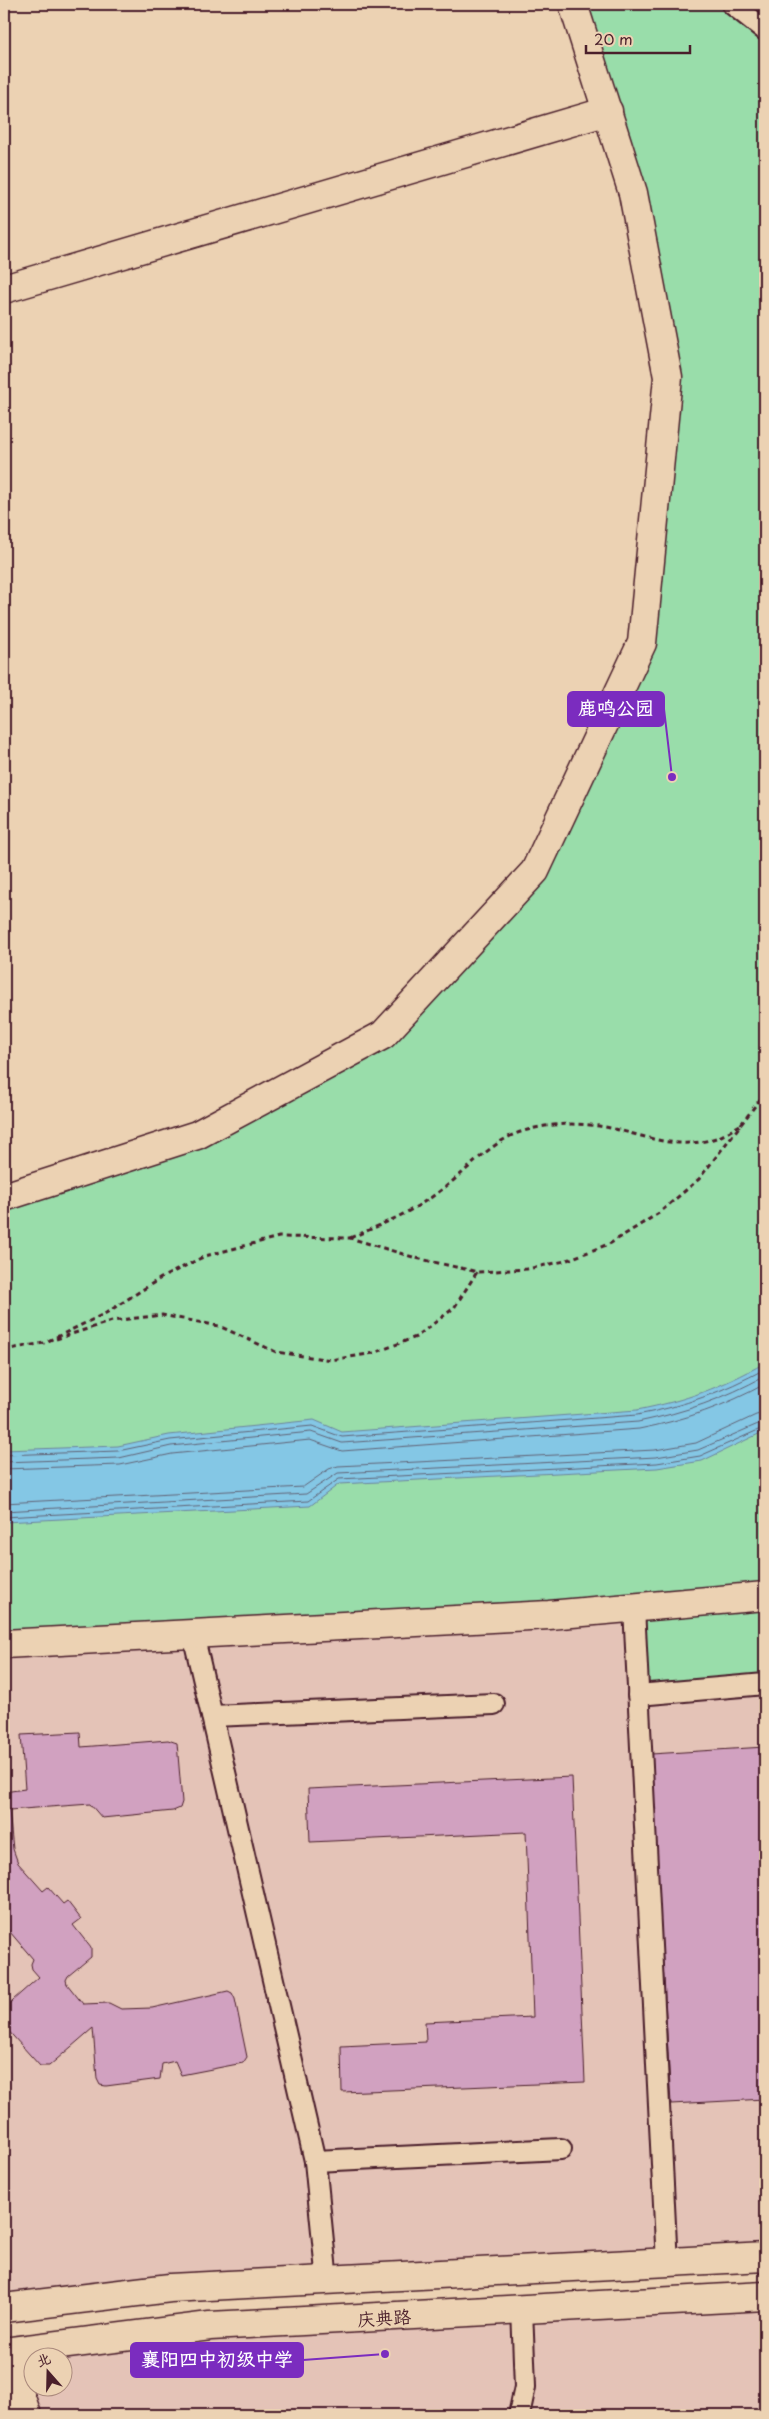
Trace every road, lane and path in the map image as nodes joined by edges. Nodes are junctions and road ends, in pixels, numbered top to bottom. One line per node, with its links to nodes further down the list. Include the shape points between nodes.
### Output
1 (573, 4): 4 (street)
2 (732, 4): 3 (lane)
3 (765, 30)
4 (608, 111): 5 (street); 8 (street, via 634,193 668,378 642,643 535,870 383,1035 198,1135)
5 (4, 289)
6 (765, 1093): 7 (path)
7 (744, 1122): 9 (path, via 716,1138 680,1144 605,1127 560,1123 515,1134 480,1156 408,1214); 10 (path, via 699,1179 659,1214 611,1243 565,1261 527,1269)
8 (4, 1197)
9 (350, 1238): 10 (path); 11 (path, via 279,1237 206,1256 161,1278 106,1313)
10 (478, 1272): 11 (path, via 454,1308 416,1337 374,1353 340,1359 276,1352 219,1326 162,1315 112,1321)
11 (44, 1343): 12 (path)
12 (4, 1350)
13 (765, 1596): 14 (street)
14 (634, 1608): 15 (street); 18 (lane)
15 (192, 1634): 16 (street); 20 (lane)
16 (4, 1644)
17 (765, 1684): 18 (lane)
18 (638, 1695): 24 (lane)
19 (494, 1704): 20 (lane)
20 (212, 1716): 22 (lane)
21 (561, 2149): 22 (lane)
22 (315, 2161): 25 (lane)
23 (765, 2257): 24 (street)
24 (667, 2264): 25 (street)
25 (327, 2282): 27 (street, via 170,2288)
26 (765, 2296): 28 (street, 庆典路)
27 (4, 2308)
28 (522, 2309): 29 (street, 庆典路, via 210,2326); 31 (lane, via 525,2388)
29 (4, 2351): 30 (street)
30 (27, 2415)
31 (519, 2415)

